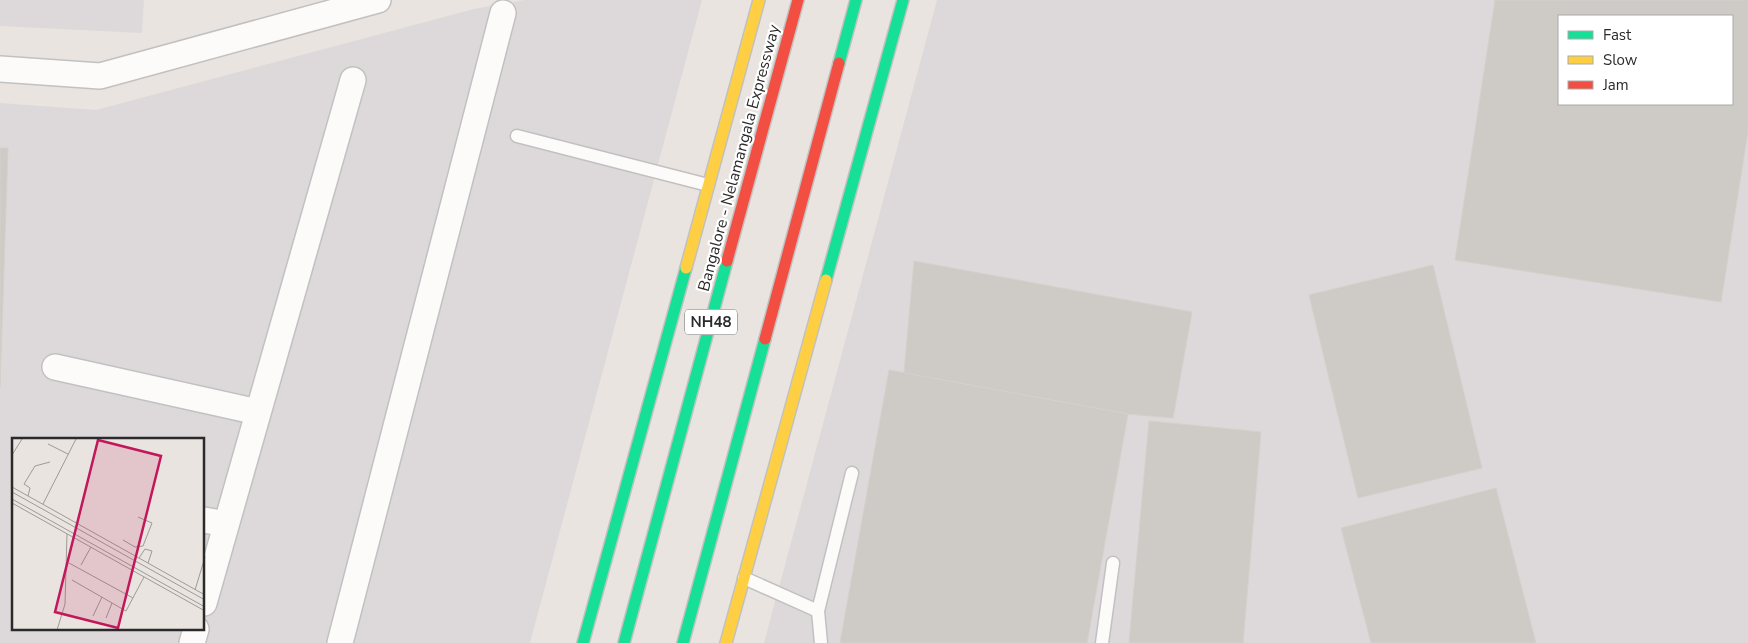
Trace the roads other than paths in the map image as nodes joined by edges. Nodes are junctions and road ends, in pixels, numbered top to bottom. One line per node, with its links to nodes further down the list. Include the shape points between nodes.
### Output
1 (378, 0): 7 (street, via 100,76)
2 (760, 0): 10 (main road)
3 (798, 0): 23 (main road, Bangalore - Nelamangala Expressway / NH48)
4 (856, 0): 24 (main road)
5 (903, 0): 16 (main road)
6 (503, 14): 21 (street)
7 (0, 69)
8 (353, 80): 12 (street)
9 (517, 136): 10 (lane)
10 (708, 185): 22 (main road)
11 (55, 367): 12 (street)
12 (258, 412): 14 (street)
13 (852, 473): 18 (lane)
14 (215, 522): 17 (street)
15 (1113, 564): 27 (lane)
16 (744, 578): 18 (lane); 25 (main road)
17 (205, 596)
18 (818, 611): 26 (lane)
19 (196, 630): 20 (street)
20 (192, 643)
21 (340, 643)
22 (583, 643)
23 (624, 643)
24 (683, 643)
25 (726, 643)
26 (821, 643)
27 (1102, 643)

